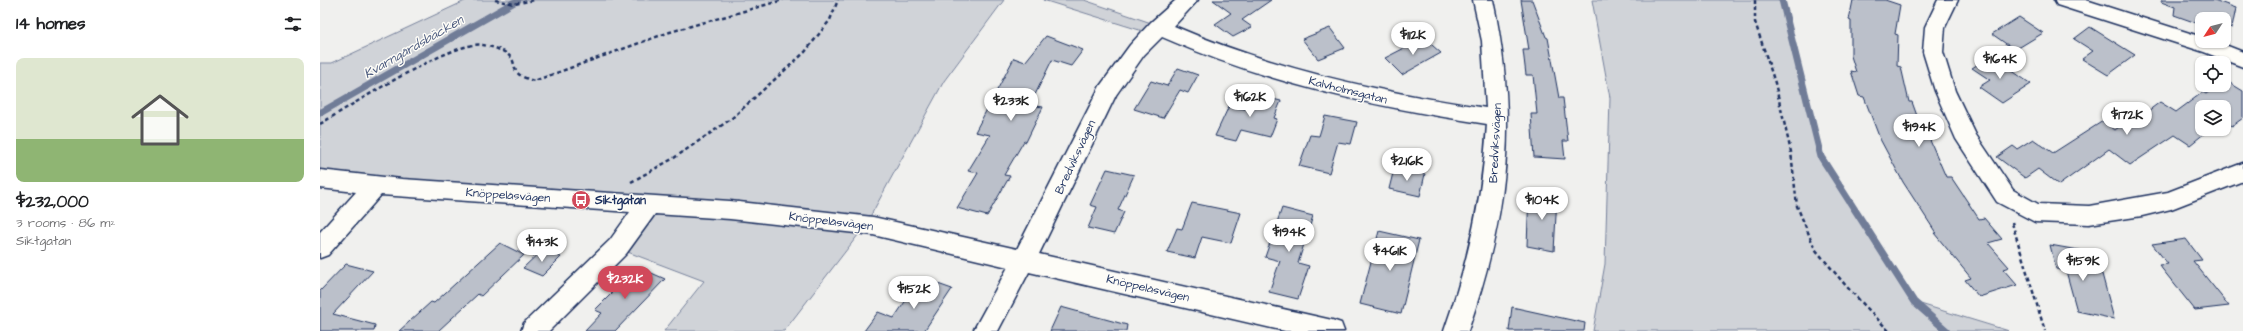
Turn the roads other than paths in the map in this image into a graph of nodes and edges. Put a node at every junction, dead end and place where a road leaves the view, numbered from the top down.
1 (1188, 0) edge
2 (1483, 0) edge
3 (1948, 0) edge
4 (2064, 0) edge
5 (1158, 28) junction
6 (2243, 60) edge
7 (1497, 118) junction
8 (2243, 172) edge
9 (320, 179) edge
10 (376, 186) junction
11 (649, 205) junction
12 (320, 248) edge
13 (1024, 260) junction
14 (533, 331) edge
15 (985, 331) edge
16 (1332, 331) edge
17 (1456, 331) edge

1 - 5 street, Bredviksvägen
2 - 7 street, Bredviksvägen
3 - 8 street
4 - 6 street
5 - 7 street, Kalvholmsgatan
5 - 13 street, Bredviksvägen
7 - 17 street, Bredviksvägen
9 - 10 street, Knöppelåsvägen
10 - 11 street, Knöppelåsvägen
10 - 12 street
11 - 13 street, Knöppelåsvägen
11 - 14 street
13 - 15 street, Bredviksvägen
13 - 16 street, Knöppelåsvägen

